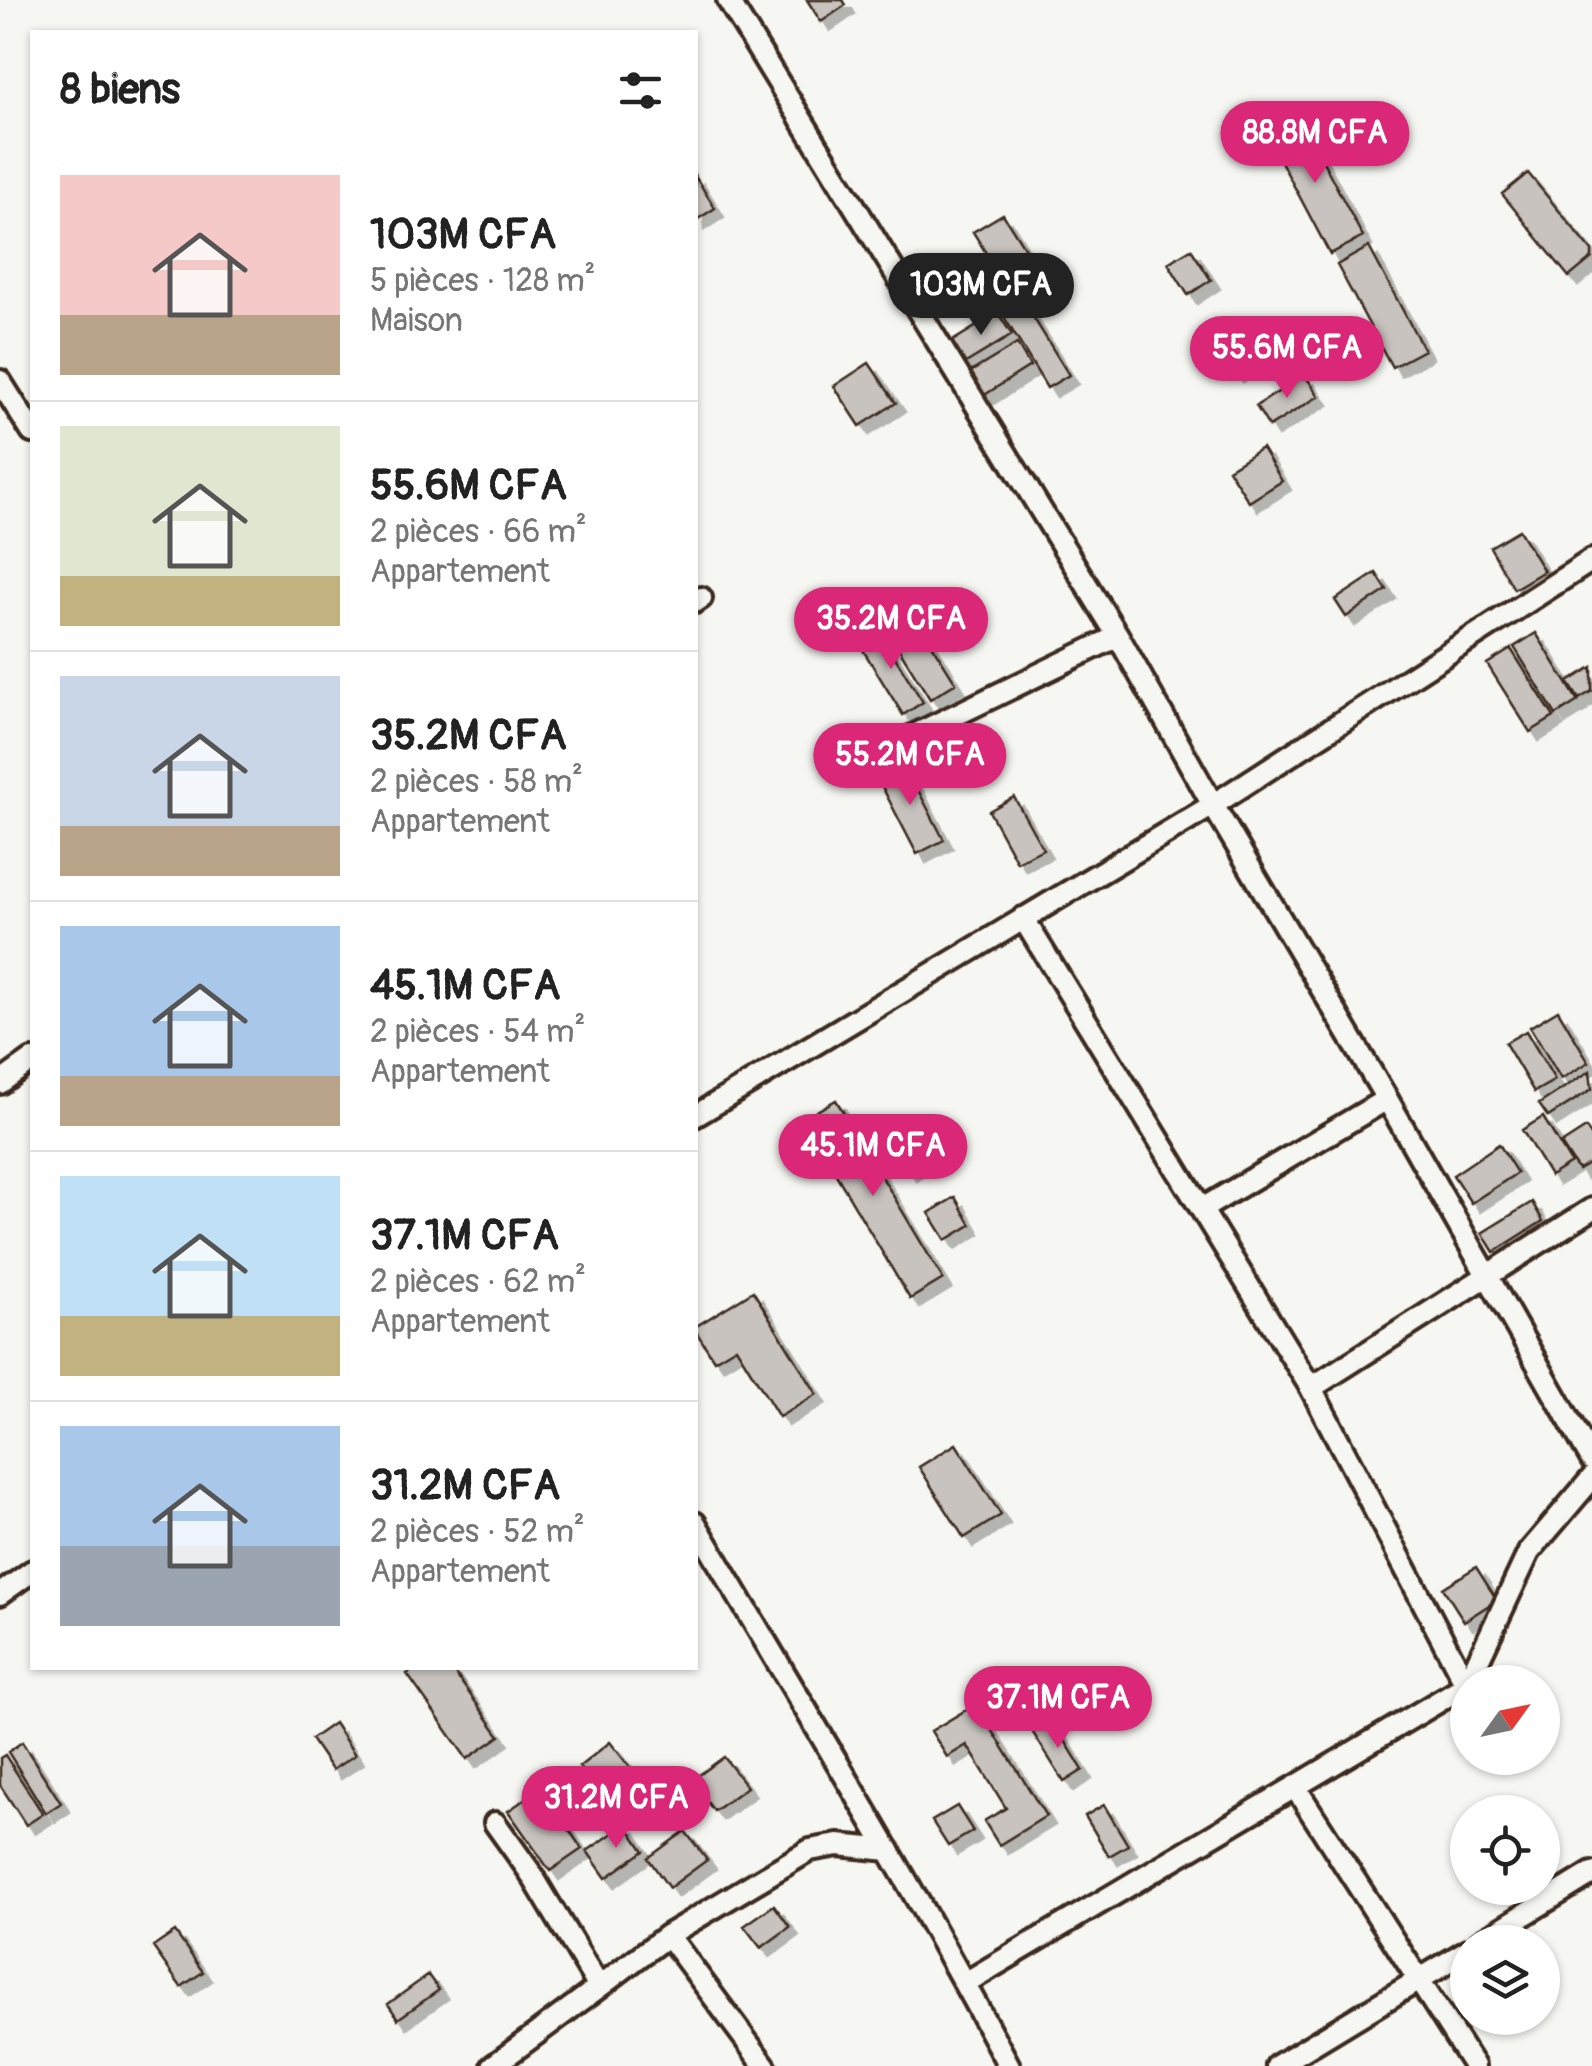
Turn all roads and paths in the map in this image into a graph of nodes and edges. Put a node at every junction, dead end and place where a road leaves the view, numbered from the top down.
1 (728, 0) edge
2 (0, 381) edge
3 (30, 429) edge
4 (1592, 560) edge
5 (1118, 636) junction
6 (860, 761) dead end
7 (1213, 804) junction
8 (1023, 918) junction
9 (30, 1061) edge
10 (0, 1083) edge
11 (1387, 1099) junction
12 (698, 1114) edge
13 (1202, 1209) junction
14 (1592, 1209) edge
15 (1486, 1278) junction
16 (1311, 1388) junction
17 (1592, 1460) edge
18 (1592, 1478) edge
19 (698, 1528) edge
20 (30, 1572) edge
21 (0, 1594) edge
22 (1458, 1665) edge
23 (1477, 1665) edge
24 (1450, 1695) edge
25 (1295, 1788) junction
26 (494, 1823) dead end
27 (889, 1850) junction
28 (1592, 1873) edge
29 (1508, 1925) edge
30 (668, 1935) junction
31 (1450, 1961) edge
32 (1420, 1980) junction
33 (966, 1983) junction
34 (600, 1987) junction
35 (493, 2066) edge
36 (765, 2066) edge
37 (1010, 2066) edge
38 (1277, 2066) edge
39 (1474, 2066) edge

1 - 5 street
2 - 3 street
4 - 7 street
5 - 6 street
5 - 7 street
7 - 8 street
7 - 11 street
8 - 12 street
8 - 13 street
9 - 10 street
11 - 13 street
11 - 15 street
13 - 16 street
14 - 15 street
15 - 16 street
15 - 17 street
16 - 22 street
18 - 23 street
19 - 27 street
20 - 21 street
24 - 25 street
25 - 32 street
25 - 33 street
26 - 34 street
27 - 30 street
27 - 33 street
28 - 29 street
30 - 34 street
30 - 36 street
31 - 32 street
32 - 38 street
32 - 39 street
33 - 37 street
34 - 35 street

